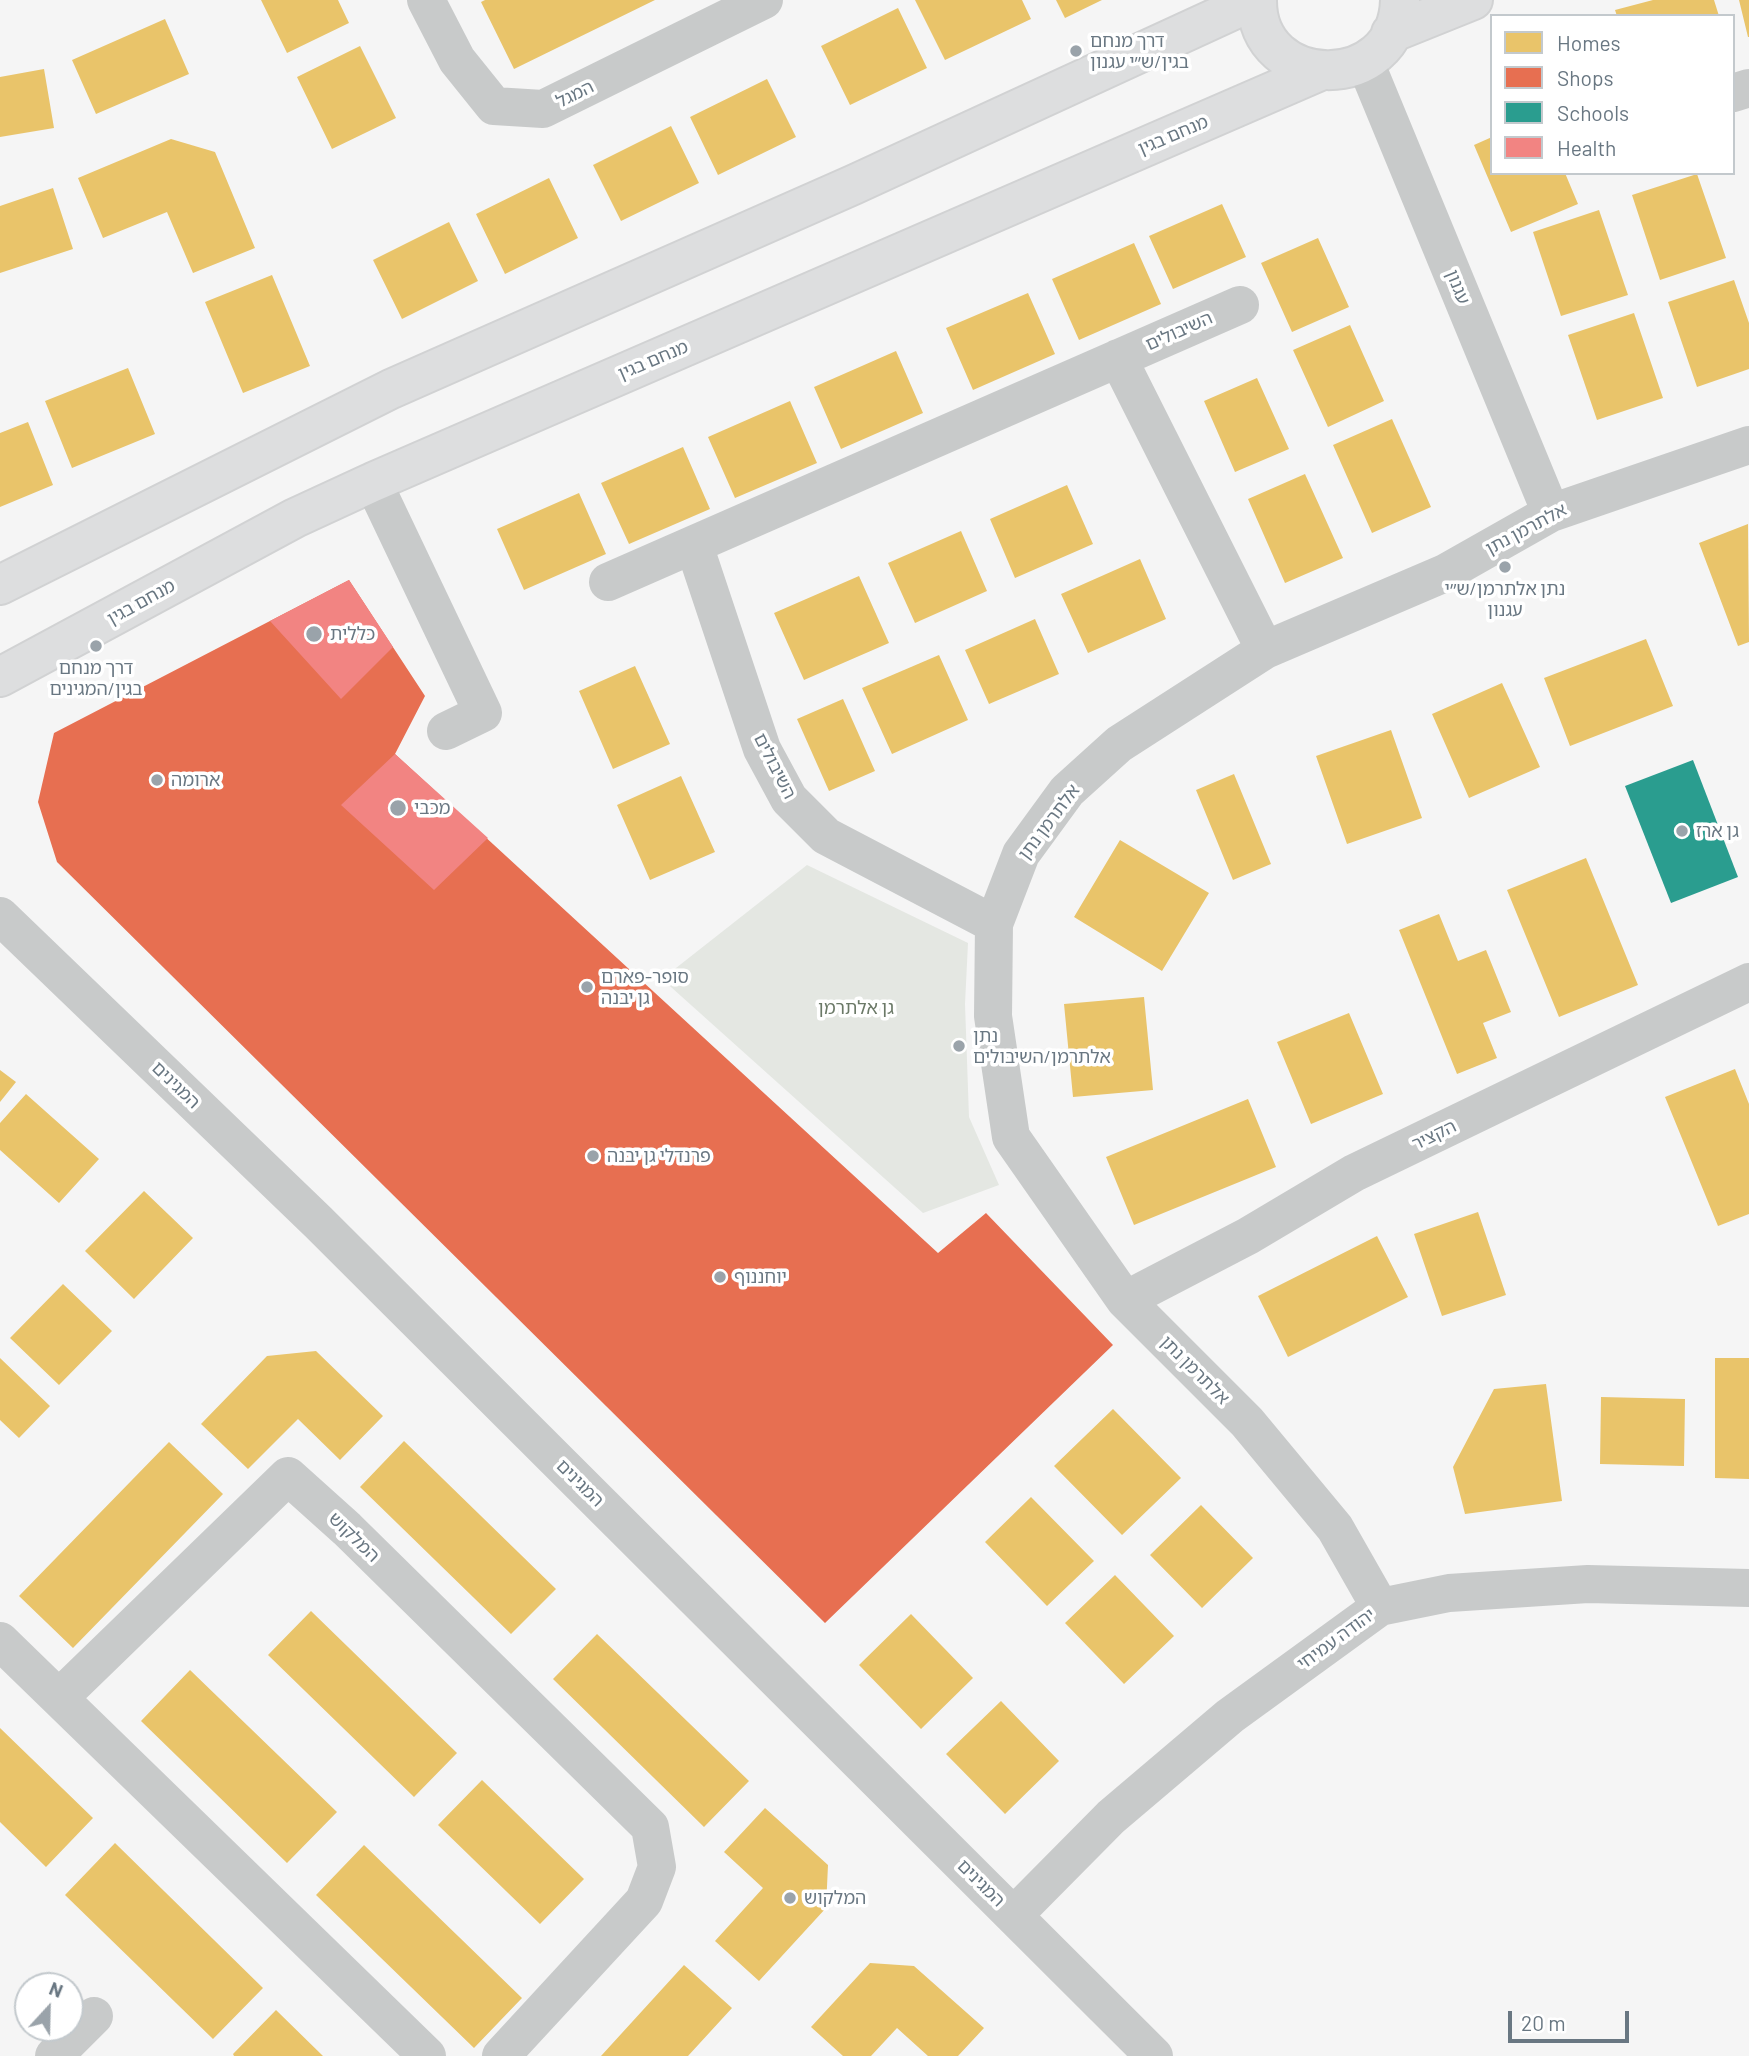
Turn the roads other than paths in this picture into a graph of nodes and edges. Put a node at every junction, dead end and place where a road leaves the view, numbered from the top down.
1 (426, 0) edge
2 (764, 0) edge
3 (1256, 0) edge
4 (1473, 0) edge
5 (1396, 17) edge
6 (1365, 62) junction
7 (1320, 71) junction
8 (1240, 305) dead end
9 (1118, 358) junction
10 (1749, 445) edge
11 (373, 482) junction
12 (1551, 513) junction
13 (694, 545) junction
14 (608, 582) dead end
15 (0, 584) edge
16 (1265, 650) junction
17 (0, 677) edge
18 (446, 731) dead end
19 (0, 916) edge
20 (994, 924) junction
21 (1749, 982) edge
22 (1125, 1300) junction
23 (1749, 1588) edge
24 (1380, 1607) junction
25 (0, 1641) edge
26 (59, 1698) junction
27 (1014, 1916) junction
28 (94, 2016) dead end
29 (54, 2056) edge
30 (427, 2056) edge
31 (501, 2056) edge
32 (1154, 2056) edge

1 - 2 street, המגל
3 - 7 main road
3 - 15 main road
4 - 5 main road
5 - 6 main road
6 - 7 main road
6 - 12 street, עגנון
7 - 11 main road, מנחם בגין
8 - 9 street, השיבולים
9 - 13 street, השיבולים
9 - 16 street
10 - 12 street, אלתרמן נתן
11 - 17 main road, מנחם בגין
11 - 18 street
12 - 16 street, אלתרמן נתן
13 - 14 street, השיבולים
13 - 20 street, השיבולים
16 - 20 street, אלתרמן נתן
19 - 27 street, המגינים
20 - 22 street, אלתרמן נתן
21 - 22 street, הקציר
22 - 24 street, אלתרמן נתן
23 - 24 street, יהודה עמיחי
24 - 27 street, יהודה עמיחי
25 - 26 street
26 - 30 street
26 - 31 street, המלקוש
27 - 32 street, המגינים
28 - 29 street

